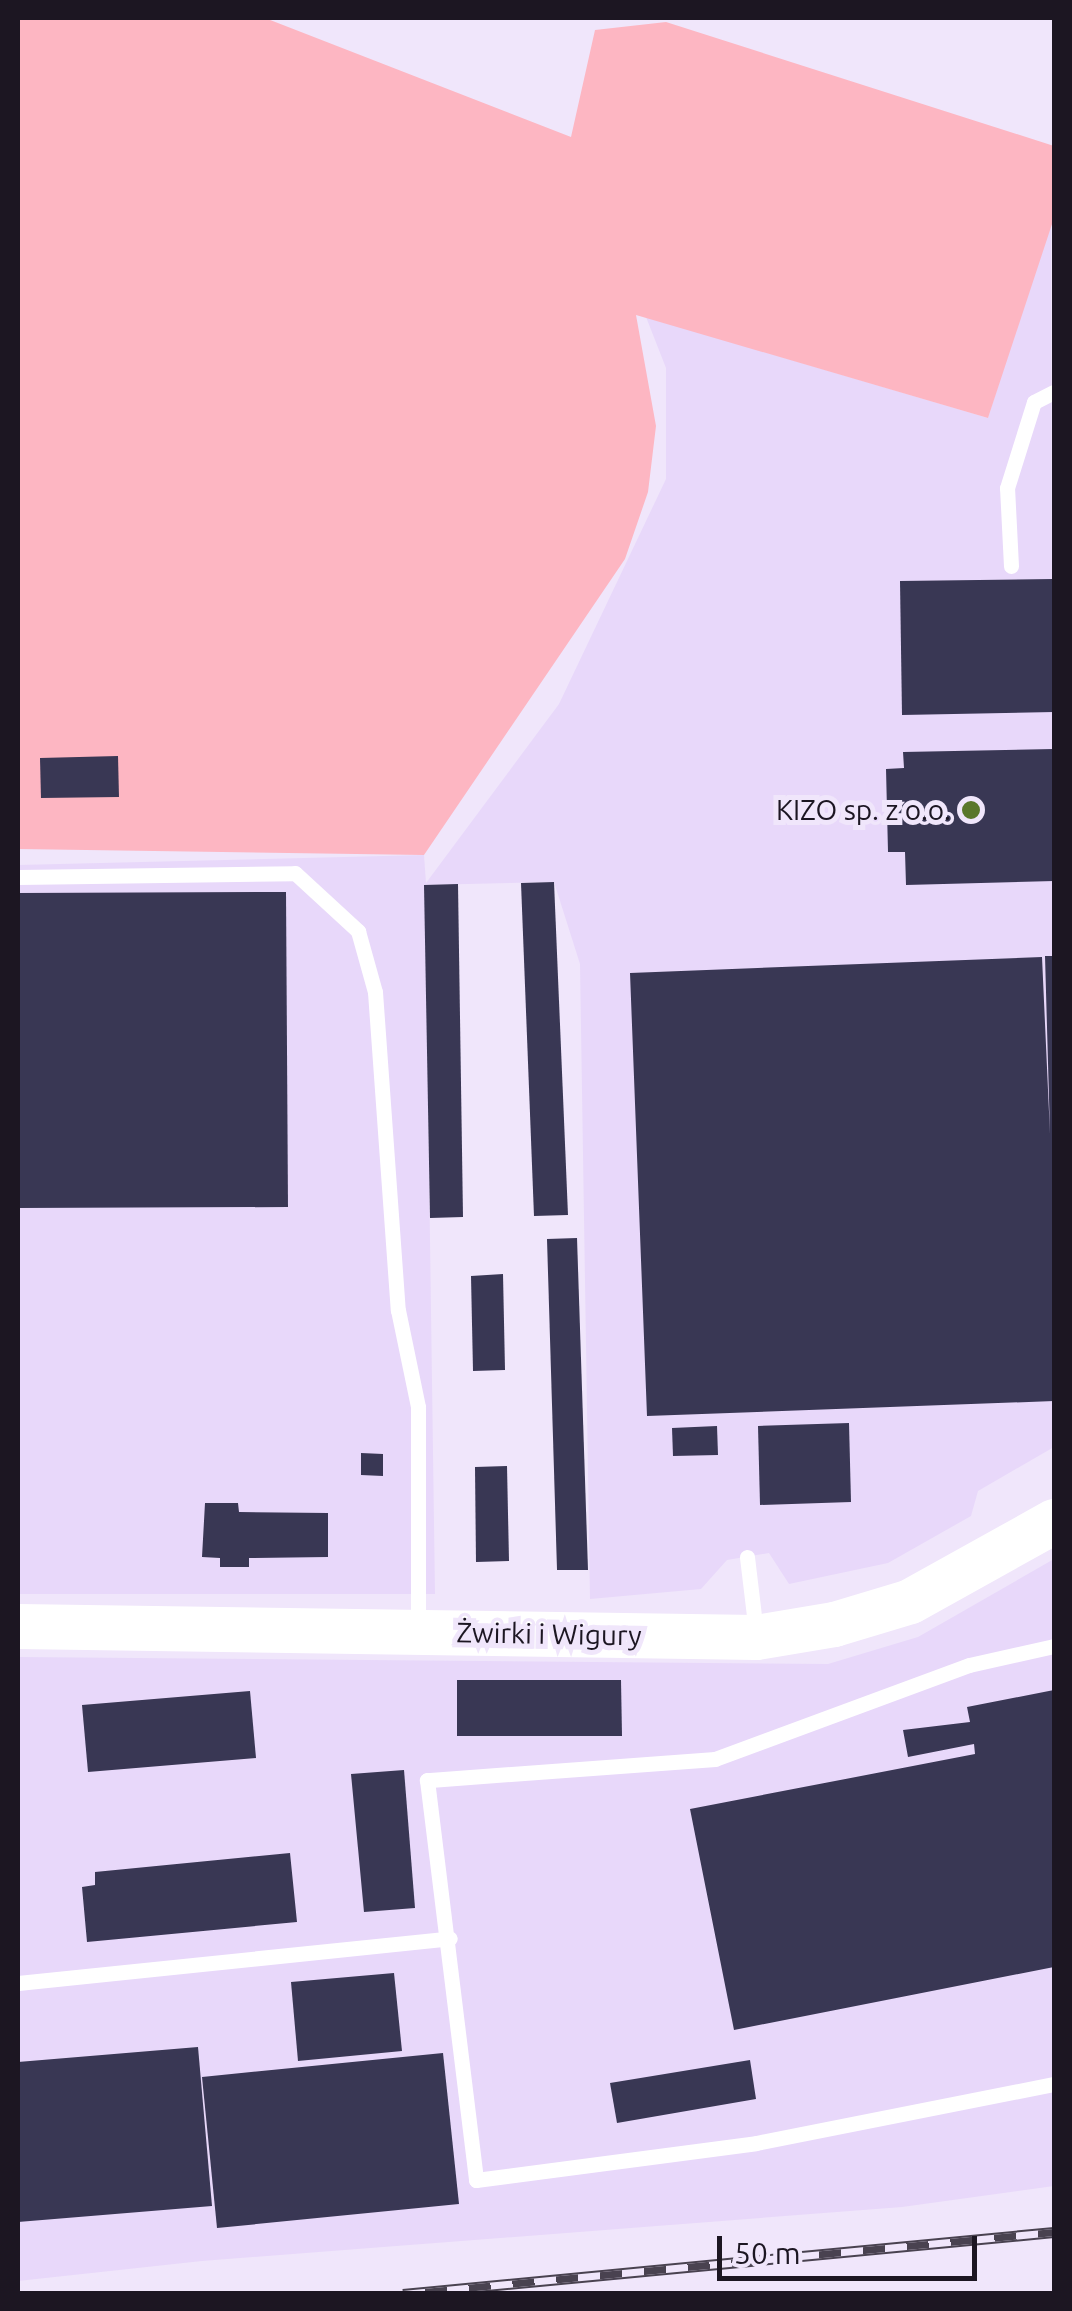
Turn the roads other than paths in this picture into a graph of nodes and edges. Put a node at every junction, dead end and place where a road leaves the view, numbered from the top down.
1 (1054, 392) edge
2 (1011, 566) dead end
3 (18, 877) edge
4 (1054, 1521) edge
5 (747, 1557) dead end
6 (18, 1626) edge
7 (418, 1633) junction
8 (756, 1637) junction
9 (1054, 1646) edge
10 (450, 1938) junction
11 (18, 1982) edge
12 (1054, 2084) edge

1 - 2 lane
3 - 7 lane
4 - 8 street, Żwirki i Wigury
5 - 8 lane
6 - 7 street, Żwirki i Wigury
7 - 8 street, Żwirki i Wigury
9 - 10 lane
10 - 11 lane
10 - 12 lane

